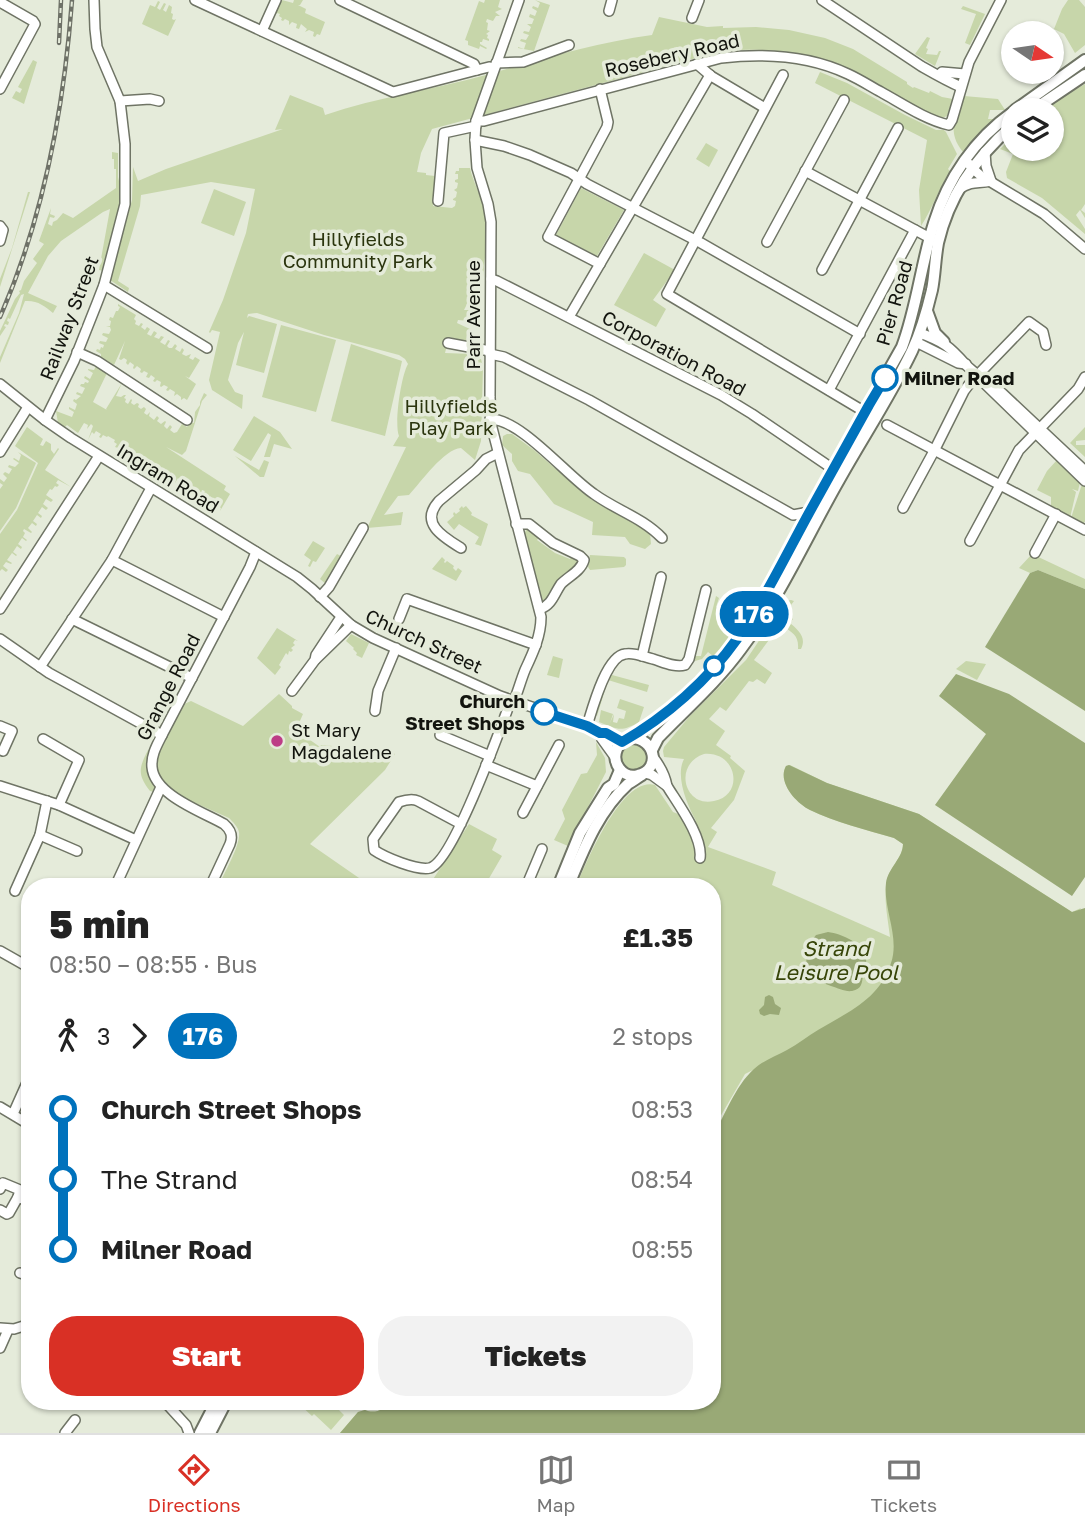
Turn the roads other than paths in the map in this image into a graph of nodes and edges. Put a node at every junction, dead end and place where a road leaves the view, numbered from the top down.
1 (94, 0) edge
2 (195, 0) edge
3 (276, 0) edge
4 (340, 0) edge
5 (519, 0) edge
6 (612, 0) edge
7 (699, 0) edge
8 (822, 0) edge
9 (1002, 1) edge
10 (0, 2) edge
11 (609, 11) dead end
12 (692, 18) dead end
13 (262, 31) junction
14 (569, 45) dead end
15 (721, 58) junction
16 (1084, 59) edge
17 (697, 64) junction
18 (494, 68) junction
19 (477, 70) junction
20 (965, 74) junction
21 (711, 75) junction
22 (783, 75) dead end
23 (939, 75) junction
24 (1085, 75) edge
25 (961, 87) junction
26 (0, 89) edge
27 (600, 89) junction
28 (1032, 98) edge
29 (1050, 98) edge
30 (844, 100) dead end
31 (120, 101) junction
32 (159, 101) dead end
33 (765, 108) junction
34 (476, 121) junction
35 (1001, 122) edge
36 (898, 128) dead end
37 (1001, 137) edge
38 (475, 140) junction
39 (985, 152) junction
40 (968, 155) junction
41 (972, 168) junction
42 (806, 171) junction
43 (579, 178) junction
44 (991, 181) junction
45 (959, 189) junction
46 (438, 201) dead end
47 (860, 201) junction
48 (632, 208) junction
49 (0, 226) edge
50 (915, 230) junction
51 (930, 238) junction
52 (0, 241) edge
53 (696, 241) junction
54 (767, 242) dead end
55 (1085, 249) edge
56 (600, 264) junction
57 (822, 270) dead end
58 (491, 279) junction
59 (104, 285) junction
60 (927, 311) junction
61 (569, 317) junction
62 (908, 333) junction
63 (860, 334) junction
64 (918, 337) junction
65 (944, 342) junction
66 (448, 343) dead end
67 (1046, 345) dead end
68 (207, 348) dead end
69 (78, 352) junction
70 (490, 353) junction
71 (966, 364) junction
72 (978, 375) junction
73 (1085, 377) edge
74 (0, 384) edge
75 (829, 390) junction
76 (28, 407) junction
77 (865, 412) junction
78 (184, 414) dead end
79 (490, 419) junction
80 (45, 420) junction
81 (887, 425) dead end
82 (1038, 430) junction
83 (934, 451) junction
84 (0, 452) edge
85 (498, 453) junction
86 (99, 456) junction
87 (833, 469) junction
88 (1085, 471) edge
89 (1085, 481) edge
90 (996, 483) junction
91 (151, 488) junction
92 (903, 508) dead end
93 (809, 512) junction
94 (1056, 514) junction
95 (793, 515) junction
96 (516, 524) junction
97 (363, 528) dead end
98 (1085, 530) edge
99 (799, 531) junction
100 (662, 538) dead end
101 (970, 541) dead end
102 (461, 548) dead end
103 (256, 552) junction
104 (1035, 553) dead end
105 (112, 560) junction
106 (662, 577) dead end
107 (706, 590) dead end
108 (320, 597) junction
109 (0, 609) edge
110 (540, 609) junction
111 (224, 617) junction
112 (341, 617) junction
113 (72, 619) junction
114 (398, 619) dead end
115 (351, 625) junction
116 (0, 639) edge
117 (536, 645) junction
118 (396, 648) junction
119 (642, 656) junction
120 (315, 660) junction
121 (40, 667) junction
122 (192, 678) junction
123 (292, 691) dead end
124 (512, 701) junction
125 (375, 711) dead end
126 (0, 726) edge
127 (587, 726) junction
128 (600, 733) junction
129 (440, 734) dead end
130 (162, 735) junction
131 (43, 739) dead end
132 (627, 740) junction
133 (559, 745) dead end
134 (3, 751) dead end
135 (652, 754) junction
136 (488, 761) junction
137 (617, 763) junction
138 (643, 774) junction
139 (0, 786) edge
140 (537, 786) junction
141 (667, 786) junction
142 (161, 787) junction
143 (47, 801) junction
144 (59, 806) junction
145 (523, 813) dead end
146 (461, 824) junction
147 (40, 835) junction
148 (136, 840) junction
149 (542, 849) dead end
150 (77, 851) dead end
151 (700, 858) dead end
152 (119, 878) edge
153 (214, 878) edge
154 (530, 878) edge
155 (562, 878) edge
156 (572, 878) edge
157 (15, 891) dead end
158 (0, 951) edge
159 (21, 963) edge
160 (21, 1096) edge
161 (0, 1107) edge
162 (13, 1114) junction
163 (21, 1119) edge
164 (0, 1189) edge
165 (18, 1197) junction
166 (21, 1198) edge
167 (0, 1210) edge
168 (4, 1329) edge
169 (0, 1348) edge
170 (172, 1410) edge
171 (213, 1410) edge
172 (220, 1410) edge
173 (75, 1420) dead end
174 (187, 1429) edge
175 (204, 1431) edge
176 (65, 1433) edge

1 - 31 street, Railway Street
2 - 13 street
3 - 13 street
4 - 19 street
5 - 18 street, Parr Avenue
6 - 11 street
7 - 12 street
8 - 23 street
9 - 20 street
10 - 26 street
13 - 19 street
14 - 18 street
15 - 17 street, Rosebery Road
15 - 21 street
15 - 25 street, Rosebery Road
16 - 28 main road, Pier Road
17 - 21 street
17 - 27 street, Rosebery Road
18 - 19 street
18 - 34 street, Parr Avenue
20 - 23 street
20 - 25 street
21 - 33 street
21 - 48 street
22 - 33 street
23 - 25 street
24 - 29 main road
27 - 34 street, Rosebery Road
27 - 43 street
30 - 42 street
31 - 32 street
31 - 59 street, Railway Street
33 - 53 street
34 - 38 street, Parr Avenue
34 - 46 street, Rosebery Road
35 - 40 main road, Pier Road
36 - 47 street
37 - 39 main road, Pier Road
38 - 43 street
38 - 58 street, Parr Avenue
39 - 41 main road, Pier Road
39 - 44 street
40 - 41 street
40 - 51 main road, Pier Road
41 - 44 street
41 - 45 main road, Pier Road
42 - 47 street
42 - 54 street
43 - 48 street
43 - 56 street
44 - 45 street
44 - 55 street
45 - 60 main road, Pier Road
47 - 50 street
47 - 57 street
48 - 53 street
48 - 56 street
49 - 52 street
50 - 51 street
50 - 63 street
51 - 62 main road, Pier Road
53 - 63 street
53 - 75 street
56 - 61 street
58 - 61 street, Corporation Road
58 - 70 street, Parr Avenue
59 - 68 street
59 - 69 street, Railway Street
60 - 64 main road, Pier Road
60 - 65 main road
61 - 87 street, Corporation Road
62 - 64 main road
62 - 77 main road, Pier Road
63 - 75 street
64 - 65 street
64 - 71 street
64 - 135 main road, Pier Road
65 - 71 street
66 - 70 street
67 - 72 street
69 - 78 street
69 - 80 street, Railway Street
70 - 79 street, Parr Avenue
70 - 95 street
71 - 72 street
72 - 82 street
72 - 83 street
73 - 82 street
74 - 76 street, Ingram Road
75 - 77 street
76 - 80 street, Ingram Road
76 - 84 street
77 - 87 main road, Pier Road
79 - 85 street, Parr Avenue
79 - 100 street
80 - 86 street, Ingram Road
81 - 83 street
82 - 88 street
82 - 89 street
82 - 90 street
83 - 90 street
83 - 92 street
85 - 96 street, Parr Avenue
85 - 102 street
86 - 91 street, Ingram Road
86 - 109 street
87 - 93 main road, Pier Road
90 - 94 street
90 - 101 street
91 - 103 street, Ingram Road
91 - 105 street
93 - 95 street
93 - 99 main road, Pier Road
94 - 98 street
94 - 104 street
95 - 99 street
96 - 110 street, Parr Avenue
96 - 110 street
97 - 108 street
99 - 132 main road, Pier Road
103 - 108 street, Ingram Road
103 - 111 street, Grange Road
105 - 111 street
105 - 113 street
106 - 119 street
107 - 119 street
108 - 112 street, Church Street
110 - 117 street
111 - 122 street, Grange Road
112 - 115 street, Church Street
112 - 120 street
113 - 121 street
113 - 122 street
114 - 117 street
115 - 118 street, Church Street
115 - 120 street
116 - 121 street
117 - 124 street
118 - 124 street, Church Street
118 - 125 street
119 - 127 street
120 - 123 street
121 - 130 street
122 - 130 street, Grange Road
124 - 127 street, Church Street
124 - 136 street
126 - 134 street
127 - 128 street, Church Street
128 - 132 street, Church Street
128 - 137 street, Church Street
129 - 136 street
130 - 142 street, Grange Road
131 - 144 street
132 - 135 main road
132 - 137 main road
133 - 140 street
135 - 138 main road
135 - 141 street
136 - 140 street
136 - 146 street
137 - 138 main road
137 - 155 main road
138 - 141 street
138 - 156 main road
139 - 143 street
140 - 145 street
141 - 151 street
142 - 148 street
142 - 153 street
143 - 144 street
143 - 147 street
144 - 148 street
146 - 146 street
147 - 150 street
147 - 157 street
148 - 152 street
149 - 154 street
158 - 159 street
160 - 162 street
161 - 162 street
162 - 163 street
164 - 165 street
165 - 166 street
165 - 167 street
168 - 169 street
170 - 174 street
171 - 175 main road
172 - 175 main road
173 - 176 street
174 - 175 street

